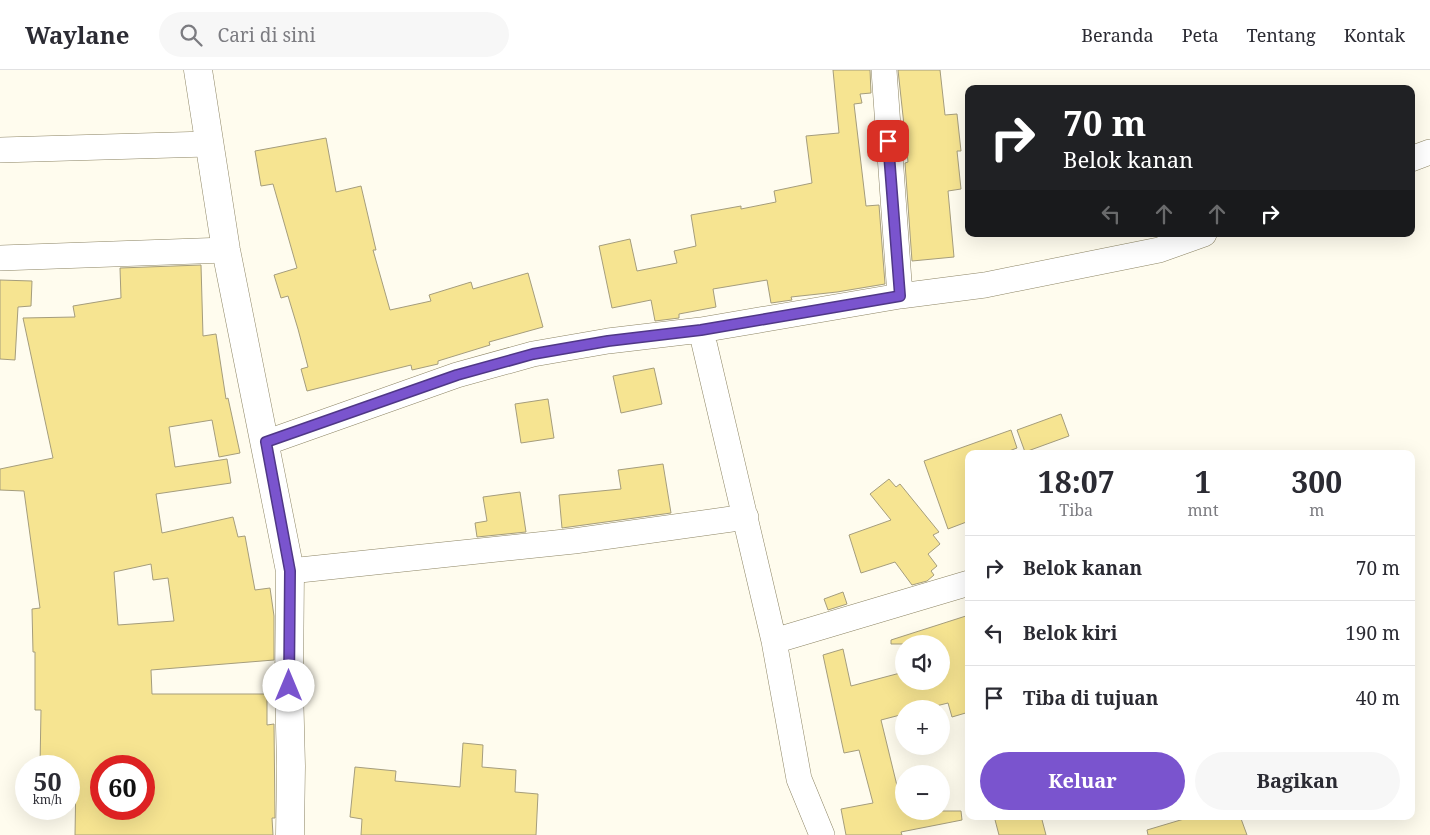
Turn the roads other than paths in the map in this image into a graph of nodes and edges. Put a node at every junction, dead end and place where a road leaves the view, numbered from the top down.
1 (198, 70) edge
2 (884, 70) edge
3 (208, 144) junction
4 (0, 150) edge
5 (1430, 152) edge
6 (1415, 158) edge
7 (1196, 237) edge
8 (226, 250) junction
9 (0, 258) edge
10 (900, 296) junction
11 (701, 330) junction
12 (266, 442) junction
13 (746, 517) junction
14 (290, 571) junction
15 (965, 584) edge
16 (774, 641) junction
17 (290, 835) edge
18 (822, 835) edge

1 - 3 main road
2 - 10 street
3 - 4 street
3 - 8 main road
5 - 6 street
7 - 10 street
8 - 9 street
8 - 12 main road
10 - 11 street
11 - 12 street
11 - 13 street
12 - 14 main road
13 - 14 street
13 - 16 street
14 - 17 main road
15 - 16 street
16 - 18 street

